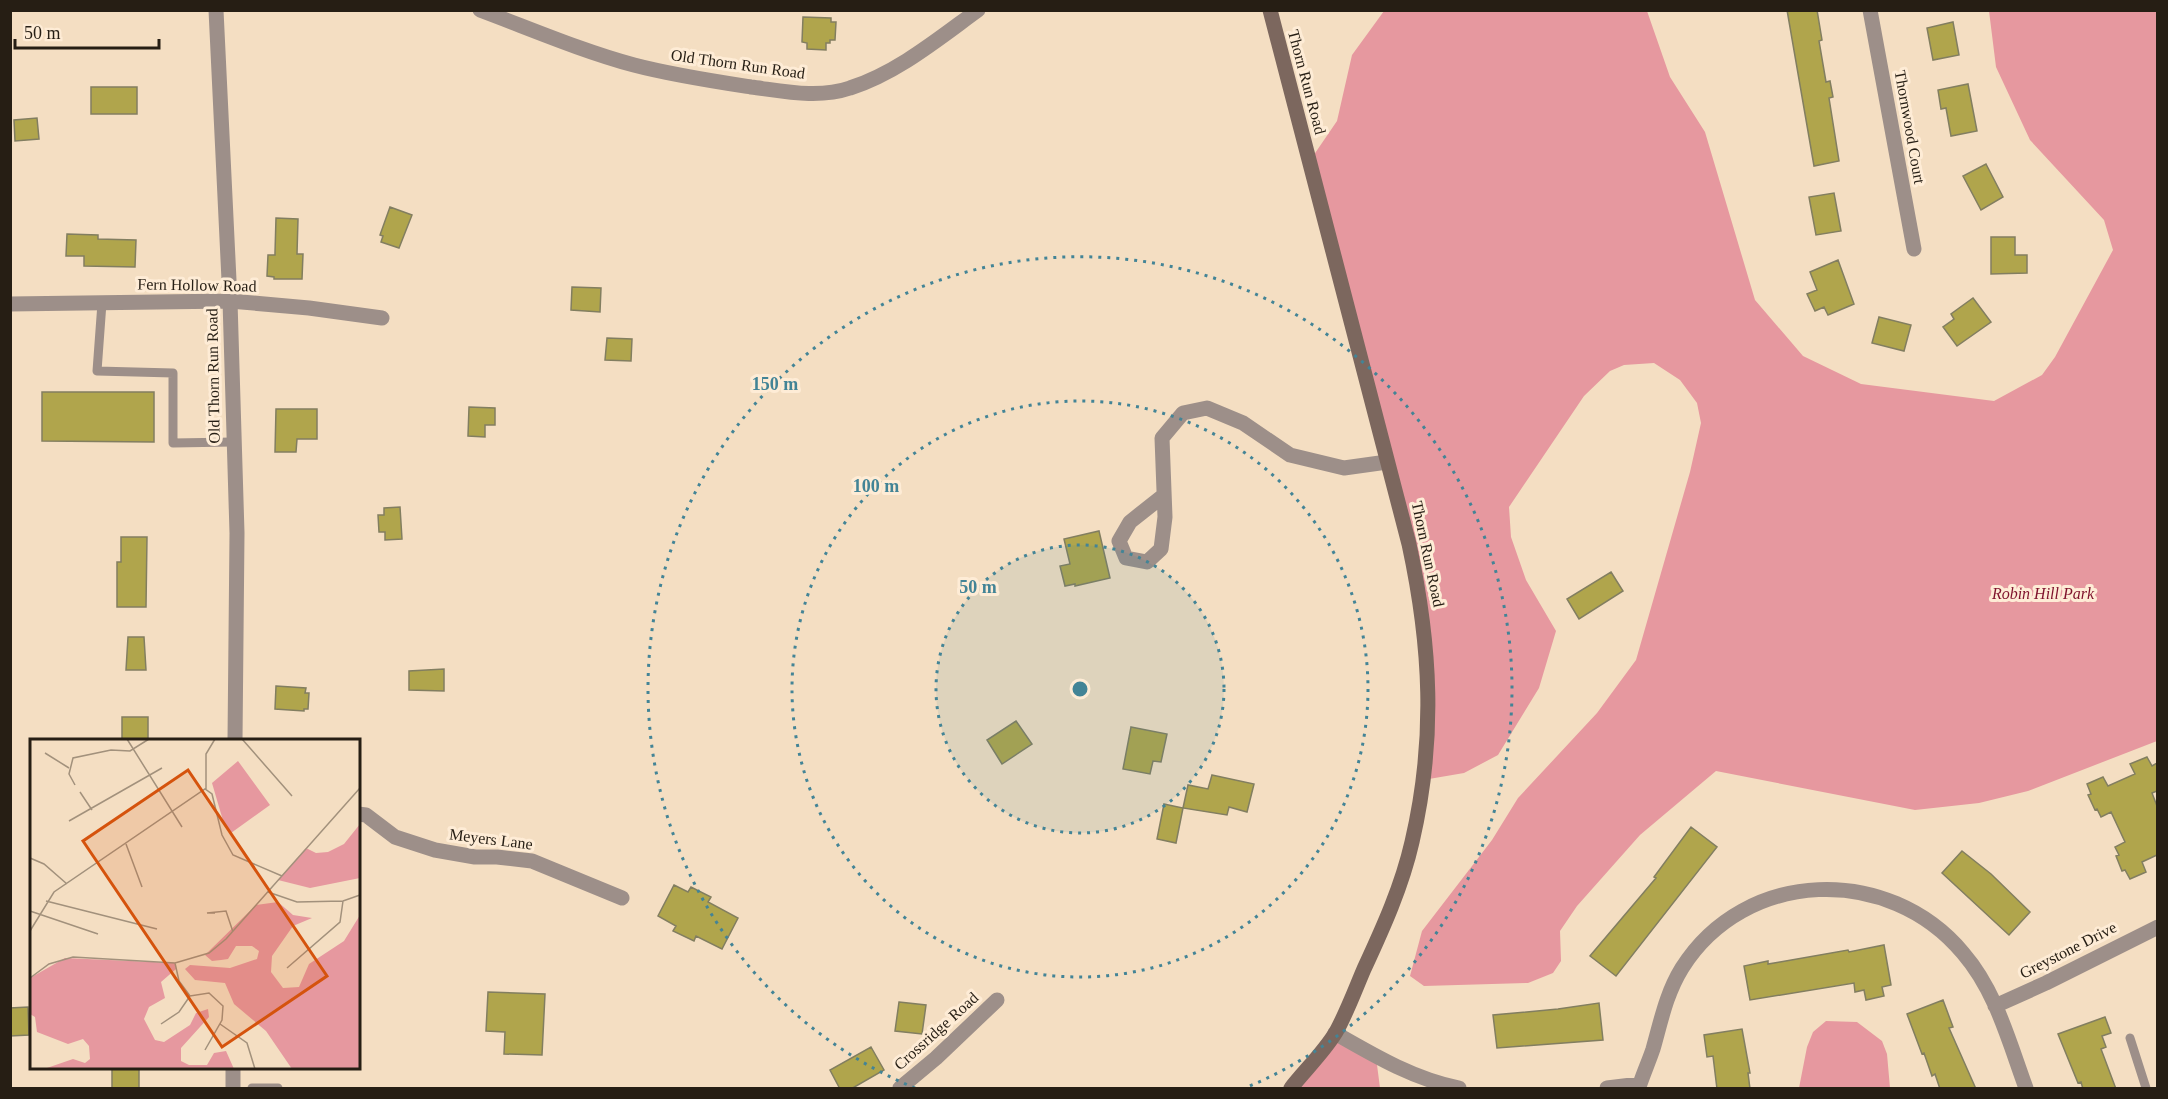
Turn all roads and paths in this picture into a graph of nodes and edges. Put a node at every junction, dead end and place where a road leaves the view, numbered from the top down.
1 (216, 10) edge
2 (480, 10) edge
3 (978, 10) edge
4 (1870, 10) edge
5 (1271, 11) edge
6 (1914, 249) dead end
7 (230, 301) junction
8 (102, 303) junction
9 (10, 304) edge
10 (382, 318) dead end
11 (233, 442) junction
12 (1387, 462) junction
13 (1164, 495) dead end
14 (235, 739) edge
15 (360, 814) edge
16 (622, 897) dead end
17 (2157, 927) edge
18 (997, 1000) dead end
19 (1995, 1006) junction
20 (1335, 1033) junction
21 (2130, 1038) dead end
22 (233, 1069) edge
23 (1642, 1086) edge
24 (233, 1089) edge
25 (252, 1089) edge
26 (278, 1089) edge
27 (900, 1089) edge
28 (1291, 1089) edge
29 (1460, 1089) edge
30 (1607, 1089) edge
31 (2025, 1089) edge
32 (2146, 1089) edge

1 - 7 street, Old Thorn Run Road
2 - 3 street, Old Thorn Run Road
4 - 6 street, Thornwood Court
5 - 12 street, Thorn Run Road
7 - 8 street, Fern Hollow Road
7 - 10 street, Fern Hollow Road
7 - 11 street, Old Thorn Run Road
8 - 9 street, Fern Hollow Road
8 - 11 lane
11 - 14 street, Old Thorn Run Road
12 - 13 street
12 - 20 street, Thorn Run Road
15 - 16 street, Meyers Lane
17 - 19 street, Greystone Drive
18 - 27 street, Crossridge Road
19 - 23 street
19 - 31 street
20 - 28 street, Thorn Run Road
20 - 29 street
21 - 32 lane
22 - 24 street
23 - 30 street
25 - 26 lane

